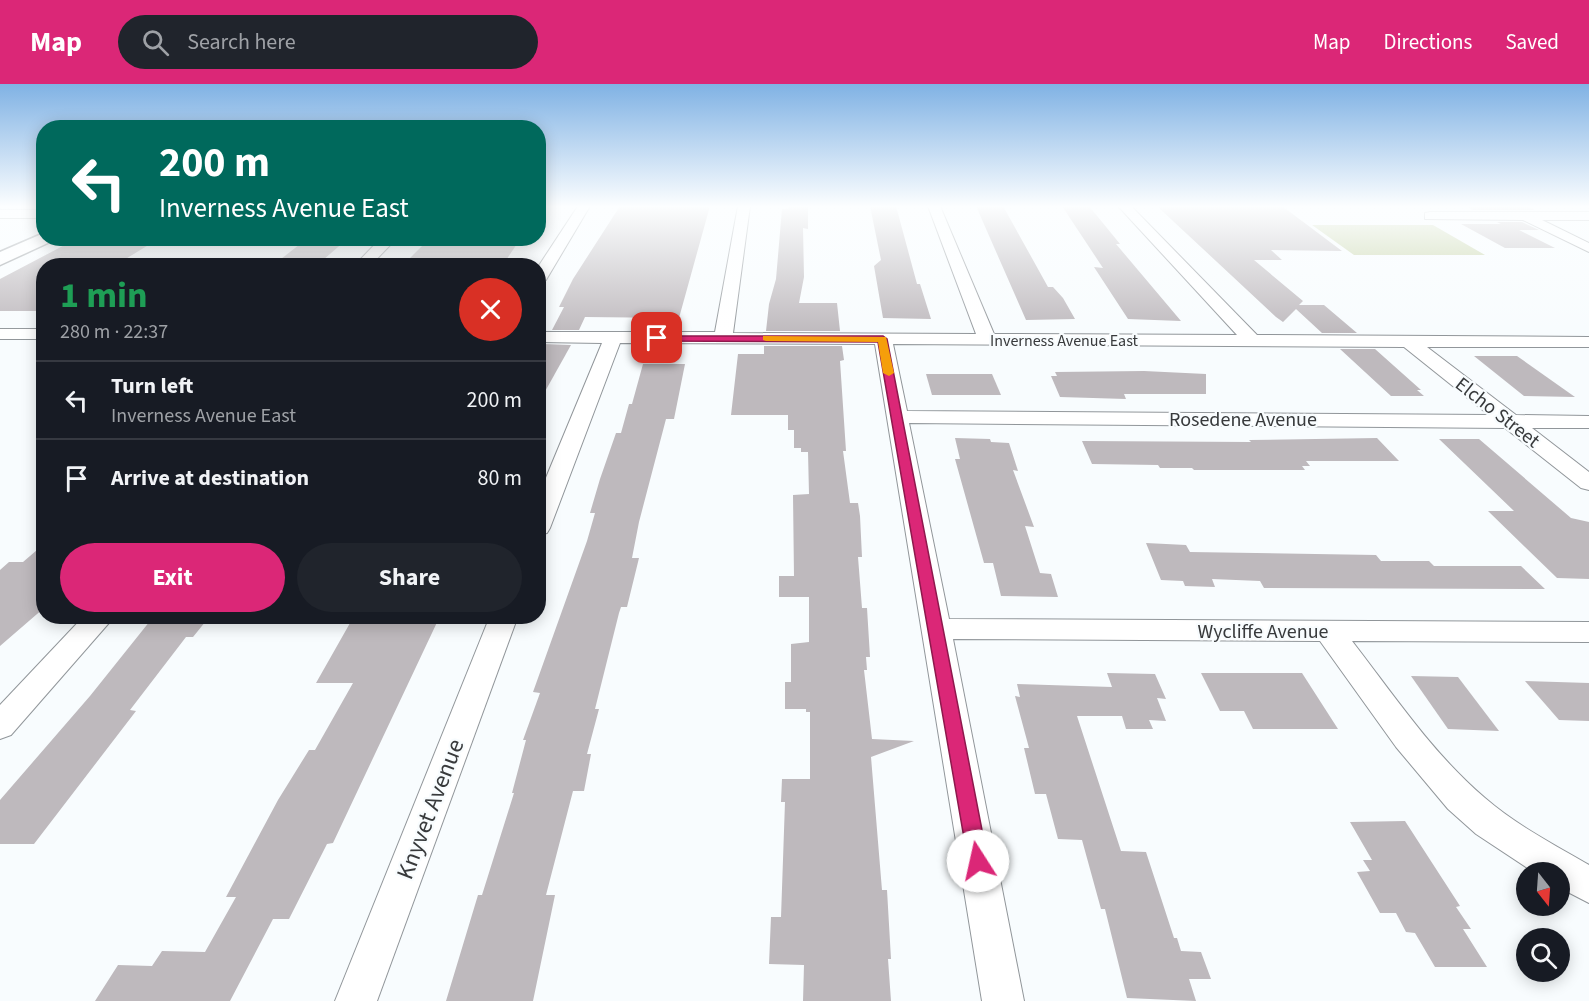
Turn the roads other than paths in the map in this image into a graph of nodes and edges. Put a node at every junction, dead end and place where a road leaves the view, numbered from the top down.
1 (21, 249) edge
2 (558, 249) edge
3 (737, 249) edge
4 (951, 249) edge
5 (1165, 249) edge
6 (0, 259) edge
7 (546, 267) edge
8 (0, 334) edge
9 (36, 334) edge
10 (546, 337) edge
11 (613, 338) junction
12 (723, 338) junction
13 (883, 339) junction
14 (987, 339) junction
15 (1253, 341) junction
16 (1408, 341) junction
17 (1589, 342) edge
18 (897, 417) junction
19 (1510, 421) junction
20 (1589, 422) edge
21 (1589, 483) edge
22 (546, 508) edge
23 (94, 624) edge
24 (501, 624) edge
25 (938, 629) junction
26 (1329, 632) junction
27 (1589, 632) edge
28 (0, 726) edge
29 (1589, 885) edge
30 (356, 1001) edge
31 (1003, 1001) edge

1 - 6 main road
2 - 7 street
3 - 12 street
4 - 14 street
5 - 15 street
8 - 9 street
10 - 11 street, Inverness Avenue East
11 - 12 street, Inverness Avenue East
11 - 22 street
12 - 13 street, Inverness Avenue East
13 - 14 street, Inverness Avenue East
13 - 18 street
14 - 15 street, Inverness Avenue East
15 - 16 street, Inverness Avenue East
16 - 17 street, Inverness Avenue East
16 - 19 street, Elcho Street
18 - 19 street, Rosedene Avenue
18 - 25 street
19 - 20 street, Rosedene Avenue
19 - 21 street, Elcho Street
23 - 28 street
24 - 30 street, Knyvet Avenue
25 - 26 street, Wycliffe Avenue
25 - 31 street
26 - 27 street, Wycliffe Avenue
26 - 29 street

